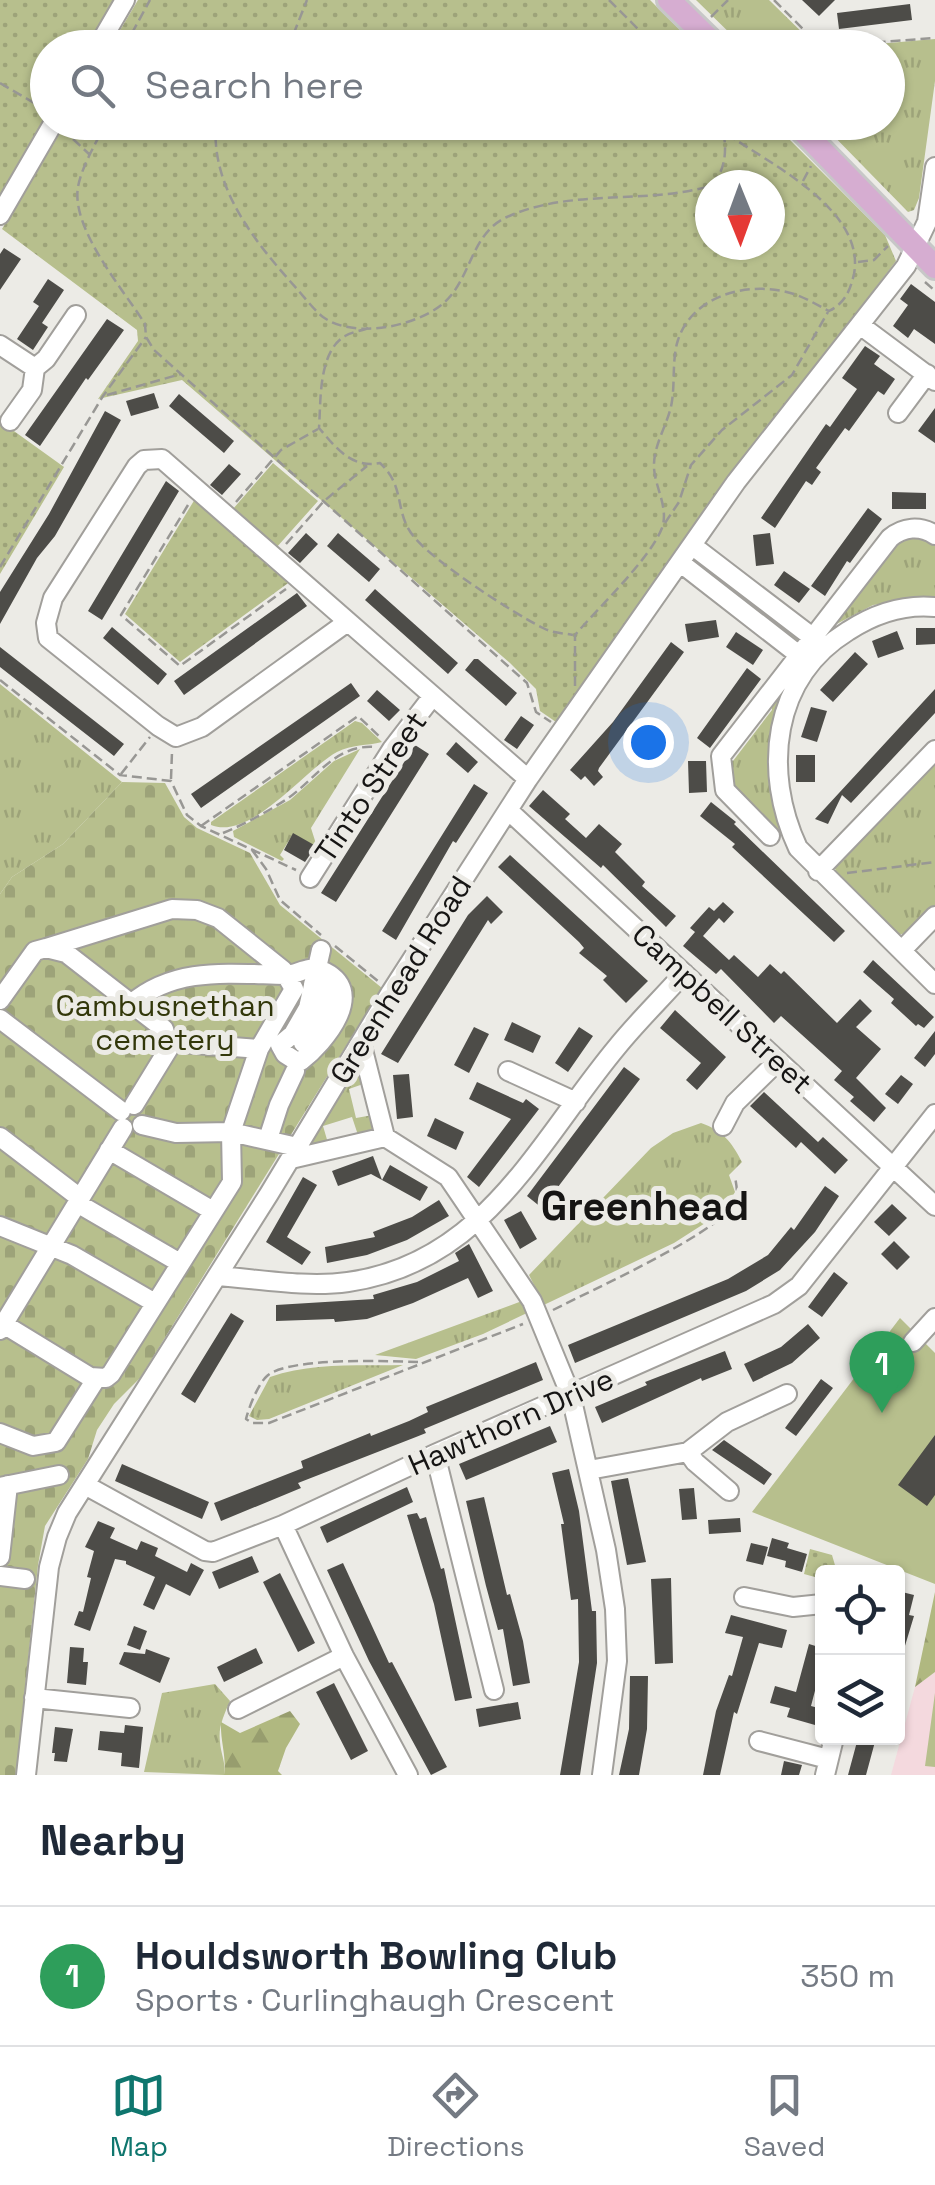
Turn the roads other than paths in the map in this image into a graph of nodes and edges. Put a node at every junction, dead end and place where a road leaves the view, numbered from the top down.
1 (125, 0) edge
2 (669, 0) edge
3 (108, 30) edge
4 (700, 30) edge
5 (55, 140) edge
6 (811, 140) edge
7 (935, 167) edge
8 (1, 214) edge
9 (916, 248) junction
10 (935, 267) edge
11 (76, 315) dead end
12 (860, 325) junction
13 (0, 345) edge
14 (36, 368) junction
15 (931, 378) edge
16 (898, 413) dead end
17 (10, 422) dead end
18 (935, 535) edge
19 (694, 546) junction
20 (682, 564) junction
21 (935, 606) edge
22 (346, 622) junction
23 (819, 642) junction
24 (804, 658) junction
25 (432, 697) junction
26 (935, 750) edge
27 (528, 779) junction
28 (508, 810) junction
29 (770, 836) dead end
30 (820, 873) junction
31 (310, 878) road end
32 (935, 916) edge
33 (46, 948) junction
34 (903, 949) junction
35 (684, 973) junction
36 (333, 975) junction
37 (289, 976) junction
38 (935, 984) edge
39 (362, 993) dead end
40 (0, 1000) edge
41 (131, 1004) junction
42 (0, 1019) edge
43 (168, 1042) junction
44 (361, 1042) junction
45 (259, 1049) junction
46 (300, 1054) junction
47 (778, 1061) junction
48 (508, 1071) dead end
49 (576, 1102) junction
50 (935, 1114) edge
51 (130, 1117) junction
52 (722, 1126) dead end
53 (231, 1132) junction
54 (0, 1137) edge
55 (385, 1137) junction
56 (268, 1140) junction
57 (109, 1150) junction
58 (294, 1153) junction
59 (893, 1168) junction
60 (78, 1200) junction
61 (935, 1206) edge
62 (213, 1211) junction
63 (479, 1220) junction
64 (0, 1226) edge
65 (51, 1245) junction
66 (180, 1263) junction
67 (217, 1276) junction
68 (155, 1304) junction
69 (935, 1318) edge
70 (1, 1325) edge
71 (912, 1342) dead end
72 (96, 1379) junction
73 (787, 1394) dead end
74 (570, 1396) junction
75 (0, 1433) edge
76 (688, 1452) junction
77 (435, 1454) junction
78 (589, 1470) junction
79 (58, 1476) dead end
80 (85, 1484) junction
81 (4, 1486) edge
82 (730, 1491) dead end
83 (283, 1525) junction
84 (0, 1557) edge
85 (0, 1576) edge
86 (26, 1580) dead end
87 (744, 1597) dead end
88 (815, 1605) edge
89 (344, 1656) junction
90 (494, 1690) dead end
91 (34, 1698) junction
92 (130, 1708) dead end
93 (238, 1709) dead end
94 (758, 1741) dead end
95 (827, 1767) edge
96 (26, 1775) edge
97 (408, 1775) edge
98 (602, 1775) edge

1 - 3 street
2 - 4 main road
5 - 8 street
6 - 9 main road
7 - 9 street, Greenhead Road
9 - 10 main road
9 - 12 street, Greenhead Road
11 - 14 street
12 - 15 street
12 - 19 street, Greenhead Road
13 - 14 street
14 - 17 street
15 - 16 street
18 - 23 street
19 - 20 street, Greenhead Road
19 - 23 street
20 - 24 street
20 - 27 street, Greenhead Road
21 - 23 street
22 - 22 street
22 - 25 street
23 - 24 street
24 - 29 street
24 - 30 street
25 - 27 street
25 - 31 street, Tinto Street
26 - 30 street
27 - 28 street, Greenhead Road
28 - 35 street, Campbell Street
28 - 44 street, Greenhead Road
30 - 34 street
32 - 34 street
33 - 37 street
33 - 40 street
33 - 41 street
34 - 38 street
35 - 47 street, Campbell Street
35 - 49 street
36 - 37 street
36 - 39 street
36 - 46 street
36 - 46 street
37 - 41 street
37 - 45 street
41 - 43 street
42 - 51 street
43 - 45 street
43 - 51 street
44 - 55 street
44 - 58 street, Greenhead Road
45 - 53 street
46 - 56 street
47 - 52 street
47 - 59 street, Campbell Street
48 - 49 street
49 - 63 street
50 - 59 street, Hawthorn Drive
51 - 53 street
51 - 57 street
53 - 56 street
53 - 62 street
54 - 60 street
55 - 58 street
55 - 63 street
56 - 58 street
57 - 60 street
57 - 62 street
58 - 67 street, Greenhead Road
59 - 61 street, Campbell Street
59 - 74 street, Hawthorn Drive
60 - 65 street
60 - 66 street
62 - 66 street
63 - 67 street
63 - 74 street
64 - 65 street
65 - 68 street
65 - 70 street
66 - 68 street
67 - 80 street, Greenhead Road
68 - 72 street
69 - 71 street
70 - 72 street
72 - 75 street
73 - 76 street
74 - 77 street, Hawthorn Drive
74 - 78 street
76 - 78 street
76 - 82 street
77 - 83 street, Hawthorn Drive
77 - 90 street
78 - 98 street
79 - 81 street
80 - 83 street, Hawthorn Drive
80 - 91 street, Greenhead Road
81 - 84 street
83 - 89 street
85 - 86 street
87 - 88 street
89 - 93 street
89 - 97 street
91 - 92 street
91 - 96 street, Greenhead Road
94 - 95 street

